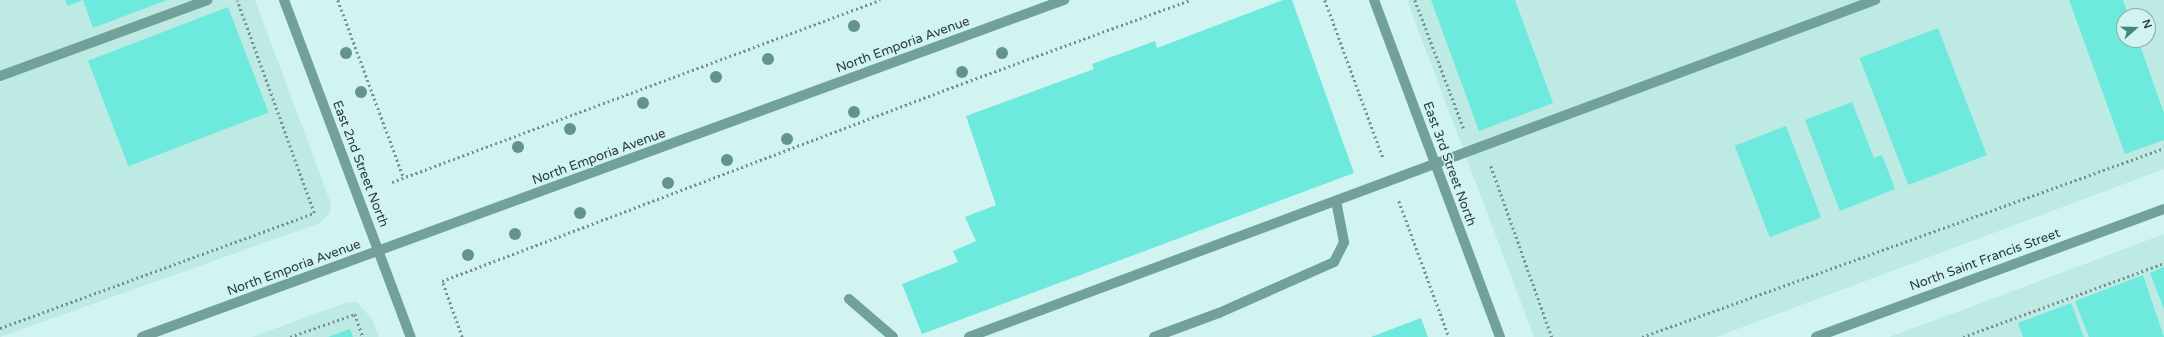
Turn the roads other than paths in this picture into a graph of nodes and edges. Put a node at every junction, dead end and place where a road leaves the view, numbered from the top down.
1 (208, 0) edge
2 (284, 0) edge
3 (1064, 0) edge
4 (1374, 0) edge
5 (1876, 0) edge
6 (0, 76) edge
7 (1436, 165) junction
8 (1336, 201) junction
9 (2164, 209) edge
10 (379, 252) junction
11 (848, 299) dead end
12 (142, 337) edge
13 (411, 337) edge
14 (894, 337) edge
15 (969, 337) edge
16 (1154, 337) edge
17 (1500, 337) edge
18 (1816, 337) edge

1 - 6 street
2 - 10 street, East 2nd Street North
3 - 10 street, North Emporia Avenue
4 - 7 street, East 3rd Street North
5 - 7 street
7 - 8 street
7 - 17 street, East 3rd Street North
8 - 15 street
8 - 16 street
9 - 18 street, North Saint Francis Street
10 - 12 street, North Emporia Avenue
10 - 13 street, East 2nd Street North
11 - 14 street

